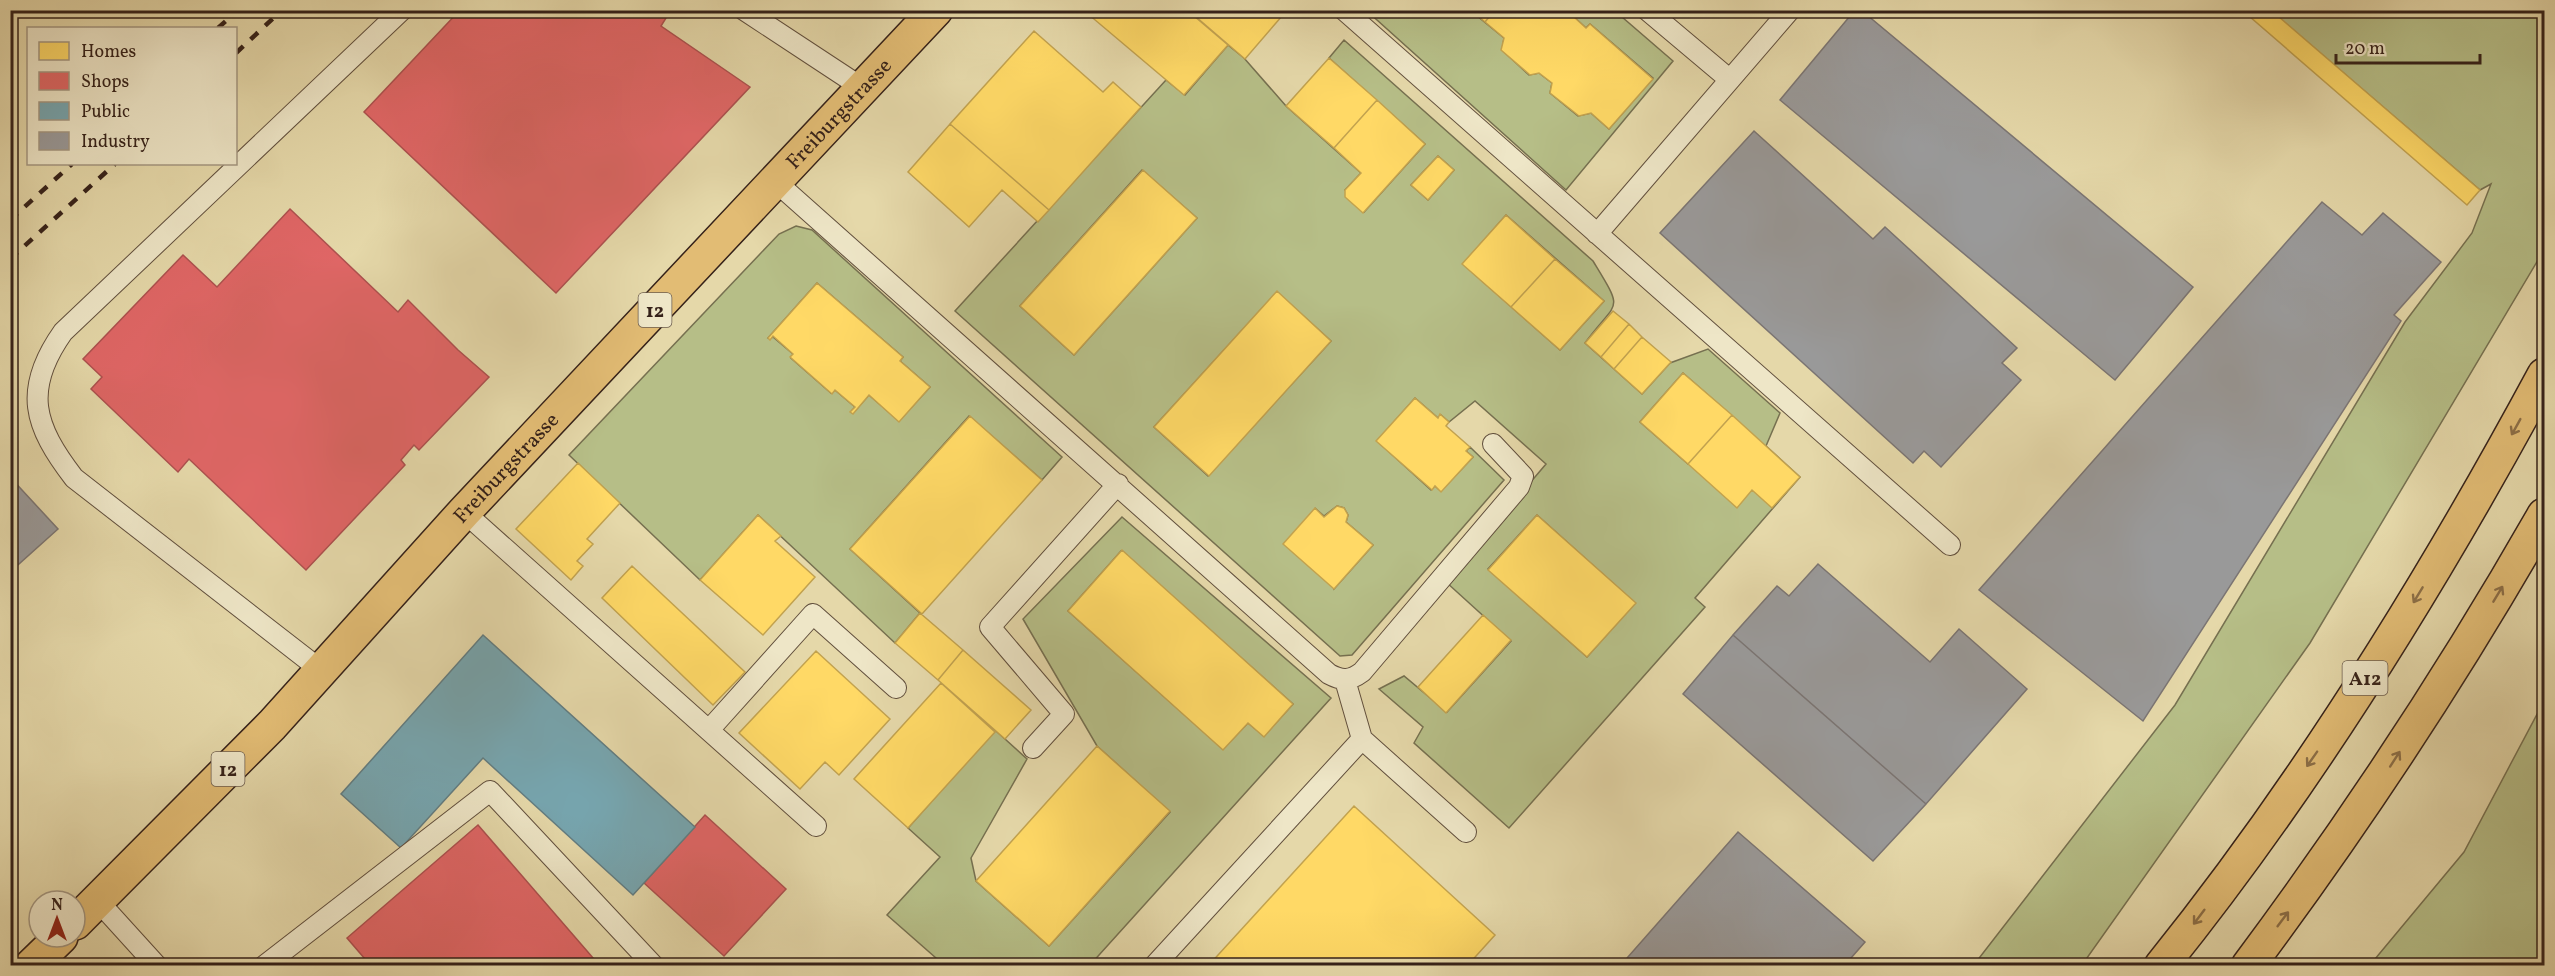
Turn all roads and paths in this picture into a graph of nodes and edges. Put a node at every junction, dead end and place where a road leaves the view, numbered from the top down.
1 (402, 10) edge
2 (744, 10) edge
3 (936, 10) edge
4 (1344, 10) edge
5 (1647, 10) edge
6 (1790, 10) edge
7 (1729, 79) junction
8 (864, 89) junction
9 (777, 182) junction
10 (1597, 234) junction
11 (2544, 375) edge
12 (1493, 444) dead end
13 (1118, 484) junction
14 (464, 512) junction
15 (2544, 515) edge
16 (1950, 545) dead end
17 (322, 671) junction
18 (1345, 680) junction
19 (896, 688) dead end
20 (709, 730) junction
21 (1362, 739) junction
22 (1033, 748) dead end
23 (816, 826) dead end
24 (1466, 831) dead end
25 (98, 901) junction
26 (87, 912) edge
27 (49, 949) edge
28 (32, 966) edge
29 (157, 966) edge
30 (264, 966) edge
31 (654, 966) edge
32 (1154, 966) edge
33 (2161, 966) edge
34 (2248, 966) edge

1 - 17 lane
2 - 8 lane
3 - 8 main road, Freiburgstrasse / 12
4 - 10 lane
5 - 7 lane
6 - 7 lane
7 - 10 lane
8 - 9 main road, Freiburgstrasse / 12
9 - 13 lane
9 - 14 main road, Freiburgstrasse / 12
10 - 16 lane
11 -> 33 main road, A12
12 - 18 lane
13 - 18 lane
13 - 22 lane
14 - 17 main road, Freiburgstrasse / 12
14 - 20 lane
34 -> 15 main road
17 - 25 main road, Freiburgstrasse / 12
18 - 21 lane
19 - 20 lane
20 - 23 lane
21 - 24 lane
21 - 32 lane
25 - 26 main road, Freiburgstrasse / 12
25 - 29 lane
27 - 28 main road
30 - 31 lane

